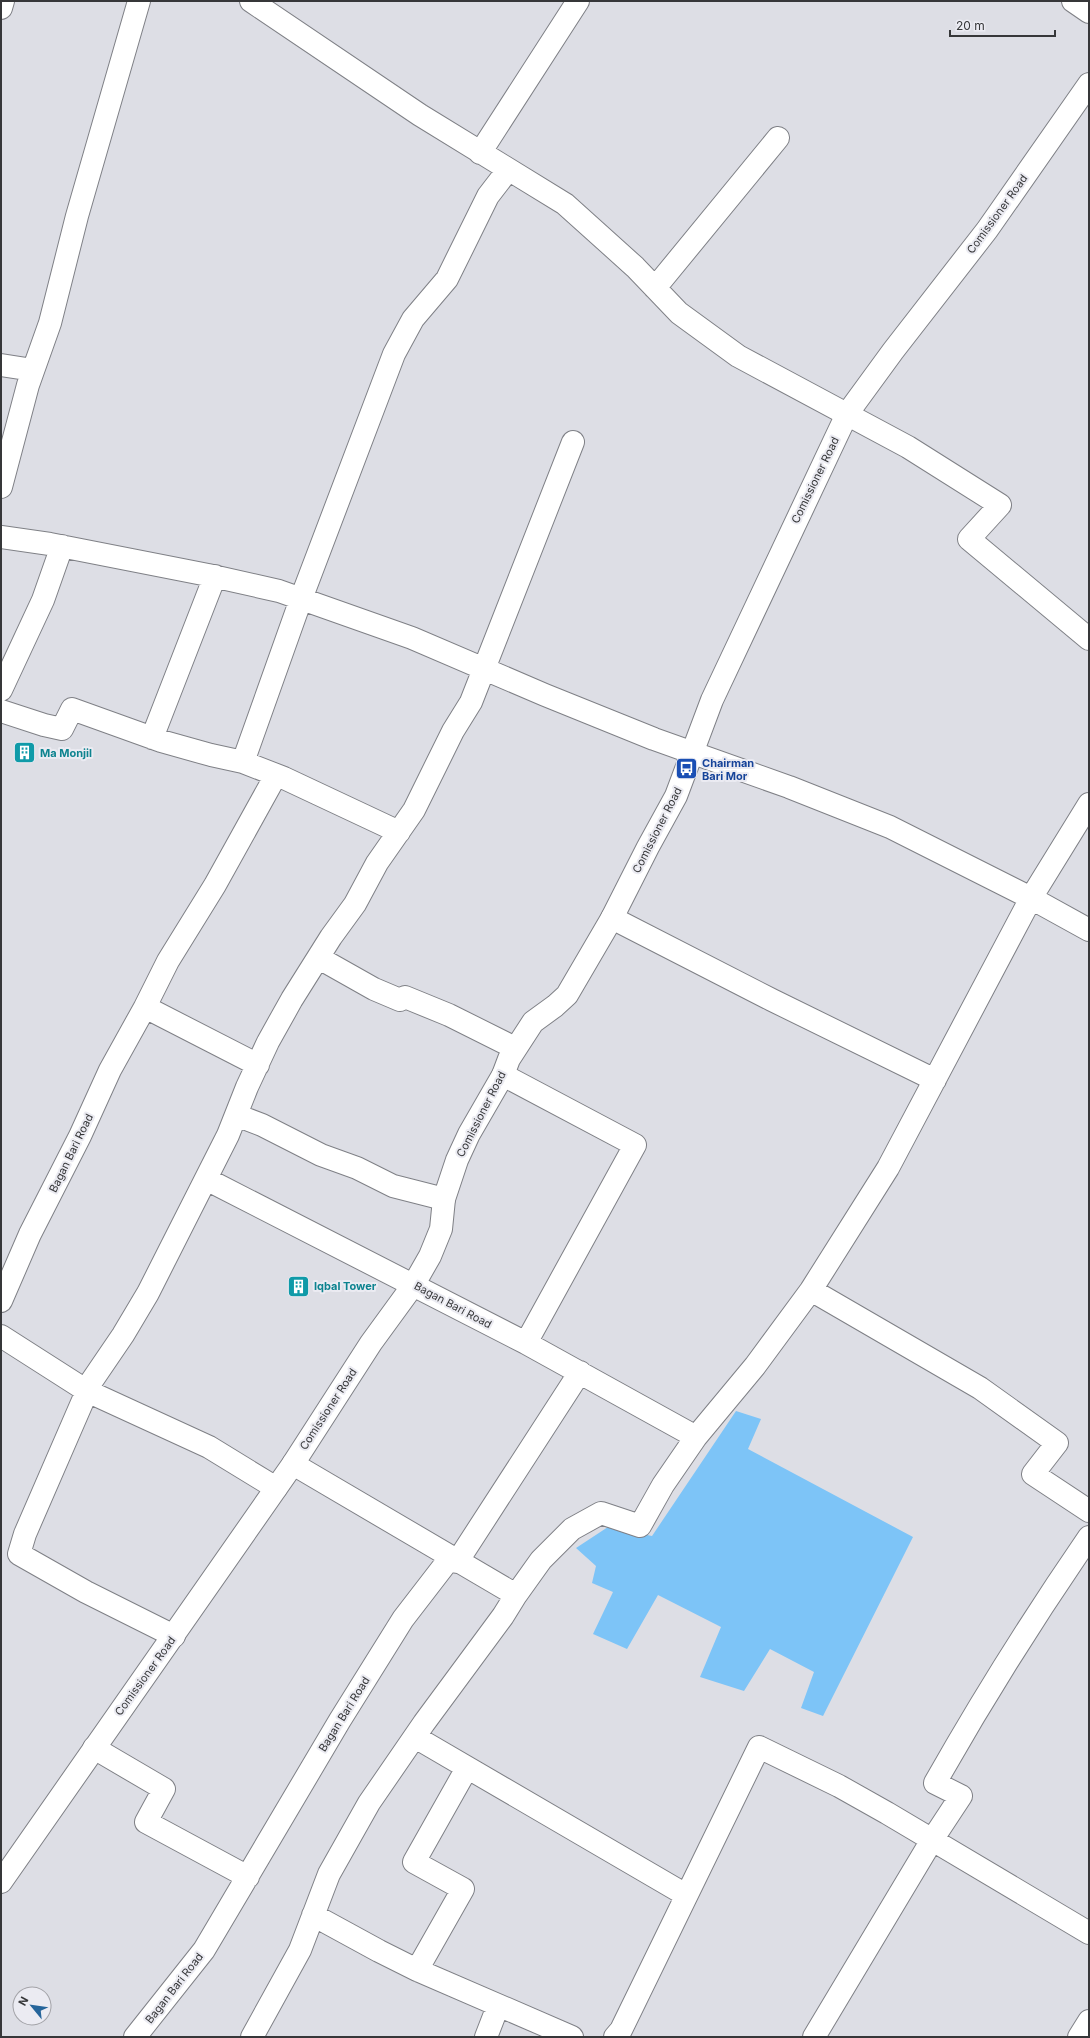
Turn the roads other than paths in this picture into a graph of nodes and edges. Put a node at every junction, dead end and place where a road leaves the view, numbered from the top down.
1 (3, 1) edge
2 (139, 1) edge
3 (578, 1) edge
4 (1072, 1) edge
5 (256, 2) edge
6 (1, 8) edge
7 (1089, 12) edge
8 (1089, 84) edge
9 (778, 138) dead end
10 (480, 153) junction
11 (508, 170) junction
12 (655, 288) junction
13 (1, 365) edge
14 (33, 370) junction
15 (847, 414) junction
16 (573, 442) dead end
17 (1, 487) edge
18 (1, 537) edge
19 (62, 546) junction
20 (215, 576) junction
21 (301, 599) junction
22 (1089, 640) edge
23 (484, 669) junction
24 (1, 690) edge
25 (1, 711) edge
26 (152, 738) junction
27 (693, 752) junction
28 (244, 762) junction
29 (276, 775) junction
30 (1089, 804) edge
31 (399, 832) junction
32 (1031, 898) junction
33 (612, 918) junction
34 (1089, 930) edge
35 (319, 958) junction
36 (145, 1006) junction
37 (515, 1048) junction
38 (258, 1065) junction
39 (503, 1075) junction
40 (935, 1080) junction
41 (236, 1115) junction
42 (206, 1179) junction
43 (444, 1199) junction
44 (414, 1284) junction
45 (811, 1290) junction
46 (1, 1301) edge
47 (1, 1336) edge
48 (526, 1343) junction
49 (580, 1372) junction
50 (87, 1391) junction
51 (696, 1437) junction
52 (293, 1464) junction
53 (276, 1488) junction
54 (1089, 1511) edge
55 (1089, 1537) edge
56 (454, 1560) junction
57 (516, 1595) junction
58 (174, 1636) junction
59 (415, 1737) junction
60 (94, 1748) junction
61 (468, 1768) junction
62 (932, 1840) junction
63 (248, 1876) junction
64 (1, 1882) edge
65 (686, 1896) junction
66 (313, 1915) junction
67 (1089, 1933) edge
68 (417, 1970) junction
69 (498, 2006) junction
70 (1089, 2021) edge
71 (135, 2037) edge
72 (252, 2037) edge
73 (486, 2037) edge
74 (572, 2037) edge
75 (615, 2037) edge
76 (814, 2037) edge
77 (1078, 2037) edge

1 - 6 street
2 - 14 street
3 - 10 street
4 - 7 street
5 - 10 street
8 - 15 street, Comissioner Road
9 - 12 street
10 - 11 street
11 - 12 street
11 - 21 street
12 - 15 street
13 - 14 street
14 - 17 street
15 - 22 street
15 - 27 street, Comissioner Road
16 - 23 street
18 - 19 street
19 - 20 street
19 - 24 street
20 - 21 street
20 - 26 street
21 - 23 street
21 - 28 street
23 - 27 street
23 - 31 street
25 - 26 street
26 - 28 street
27 - 32 street
27 - 33 street, Comissioner Road
28 - 29 street
29 - 31 street
29 - 36 street, Bagan Bari Road
30 - 32 street
31 - 35 street
32 - 34 street
32 - 40 street
33 - 37 street, Comissioner Road
33 - 40 street
35 - 37 street
35 - 38 street
36 - 38 street
36 - 46 street, Bagan Bari Road
37 - 39 street, Comissioner Road
38 - 41 street
39 - 43 street, Comissioner Road
39 - 48 street
40 - 45 street
41 - 42 street
41 - 43 street
42 - 44 street, Bagan Bari Road
42 - 50 street
43 - 44 street, Comissioner Road
44 - 48 street, Bagan Bari Road
44 - 52 street, Comissioner Road
45 - 51 street
45 - 54 street
47 - 50 street
48 - 49 street, Bagan Bari Road
49 - 51 street, Bagan Bari Road
49 - 56 street, Bagan Bari Road
50 - 53 street
50 - 58 street
51 - 57 street
52 - 53 street, Comissioner Road
52 - 56 street
53 - 58 street, Comissioner Road
55 - 62 street
56 - 57 street
56 - 63 street, Bagan Bari Road
57 - 59 street
58 - 60 street, Comissioner Road
59 - 61 street
59 - 66 street
60 - 63 street
60 - 64 street, Comissioner Road
61 - 65 street
61 - 68 street
62 - 65 street
62 - 67 street
62 - 76 street
63 - 71 street, Bagan Bari Road
65 - 75 street
66 - 68 street
66 - 72 street
68 - 69 street
69 - 73 street
69 - 74 street
70 - 77 street

